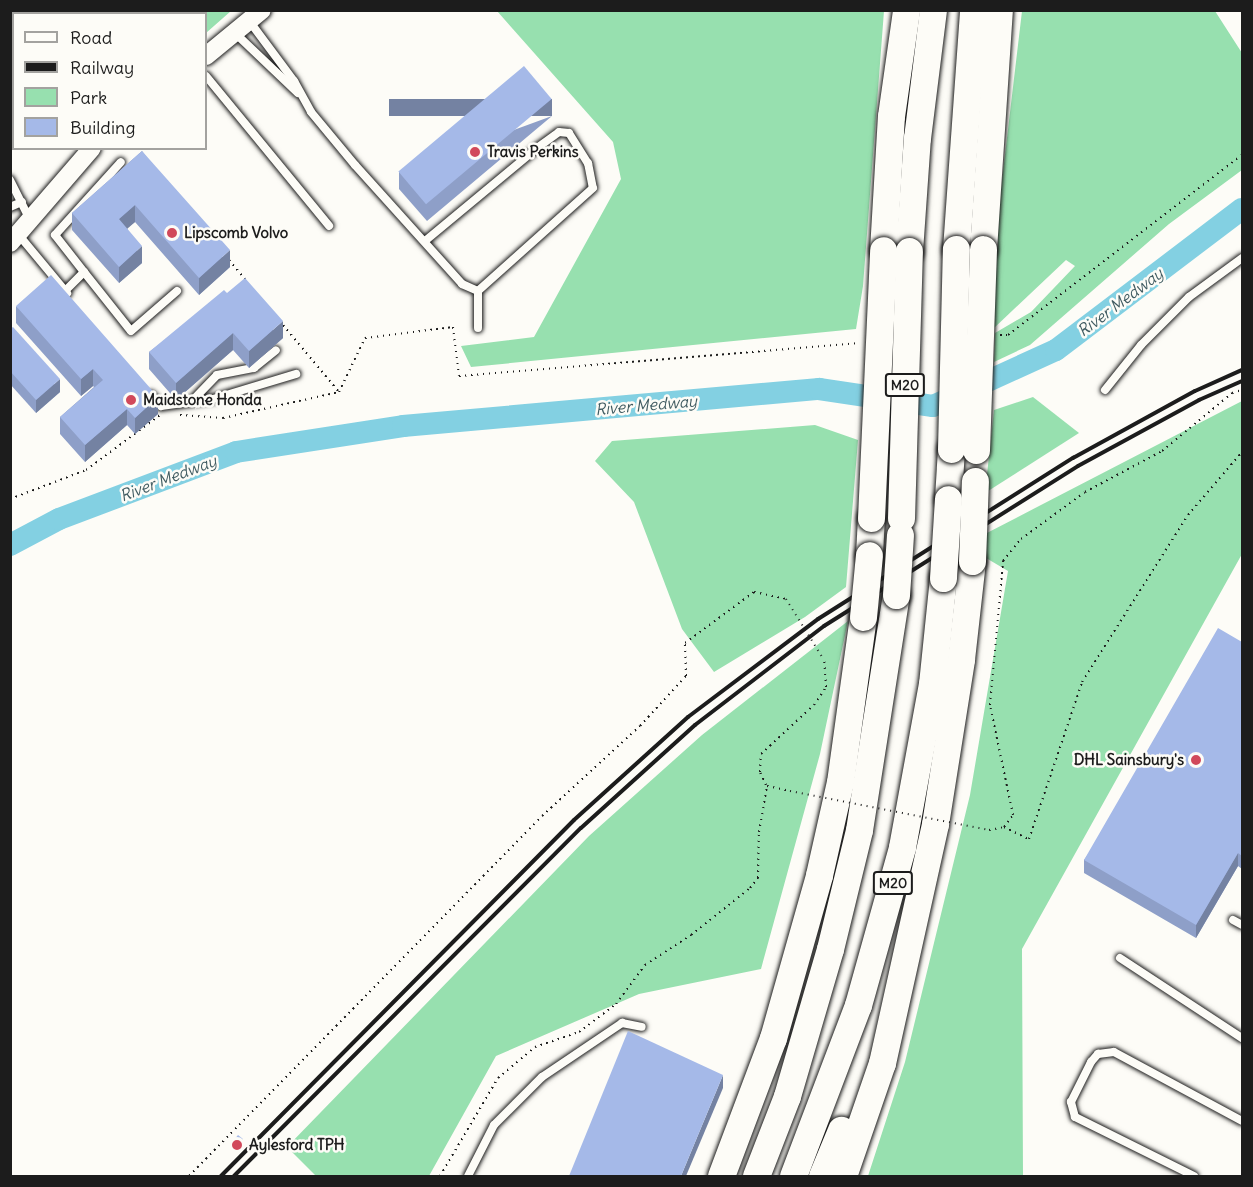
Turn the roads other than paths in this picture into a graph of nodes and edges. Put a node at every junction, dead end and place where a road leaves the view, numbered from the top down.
1 (906, 10) edge
2 (933, 10) edge
3 (973, 10) edge
4 (999, 10) edge
5 (256, 16) edge
6 (234, 33) junction
7 (207, 55) edge
8 (207, 77) edge
9 (299, 94) junction
10 (90, 150) edge
11 (121, 162) dead end
12 (10, 180) edge
13 (22, 202) junction
14 (10, 207) edge
15 (30, 219) junction
16 (329, 226) dead end
17 (14, 239) edge
18 (425, 241) junction
19 (896, 251) junction
20 (1242, 258) edge
21 (84, 272) junction
22 (65, 291) junction
23 (177, 291) dead end
24 (478, 291) junction
25 (72, 299) edge
26 (478, 328) dead end
27 (276, 350) dead end
28 (296, 374) dead end
29 (146, 388) edge
30 (1105, 390) dead end
31 (191, 402) junction
32 (963, 450) junction
33 (923, 878) junction
34 (1233, 920) dead end
35 (1242, 925) edge
36 (1120, 958) dead end
37 (642, 1027) dead end
38 (1242, 1038) edge
39 (1242, 1120) edge
40 (468, 1176) edge
41 (721, 1176) edge
42 (756, 1176) edge
43 (793, 1176) edge
44 (822, 1176) edge
45 (843, 1176) edge
46 (1194, 1176) edge

1 - 19 highway, M20
2 - 19 highway, M20
3 - 32 highway, M20, bridge
4 - 32 highway, M20, bridge
5 - 6 street
5 - 9 lane
6 - 7 street
6 - 9 lane
8 - 16 lane
9 - 18 lane
10 - 15 street
11 - 21 lane
12 - 13 lane
13 - 14 lane
13 - 15 lane
15 - 17 street
17 - 22 lane
18 - 24 lane
18 - 24 lane
19 - 41 highway, M20, bridge
19 - 42 highway, M20, bridge
20 - 30 lane
21 - 22 lane
21 - 23 lane
22 - 25 lane
24 - 26 lane
27 - 31 lane
28 - 31 lane
29 - 31 lane
32 - 33 highway, M20, bridge
32 - 43 highway, M20, bridge
33 - 44 highway, M20
33 - 45 highway, M20
34 - 35 lane
36 - 38 lane
37 - 40 lane
39 - 46 lane

